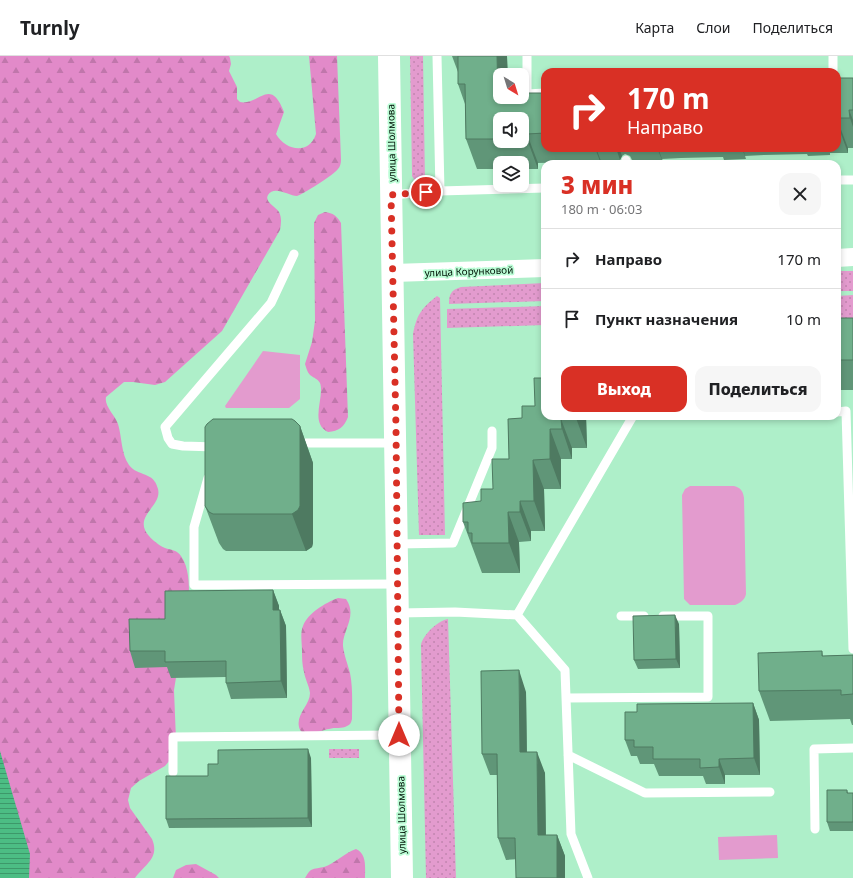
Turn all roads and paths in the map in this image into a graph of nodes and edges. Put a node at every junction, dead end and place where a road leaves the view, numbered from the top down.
1 (389, 56) edge
2 (437, 56) edge
3 (527, 56) edge
4 (833, 56) edge
5 (833, 68) edge
6 (541, 94) edge
7 (841, 180) edge
8 (853, 180) edge
9 (541, 188) edge
10 (440, 191) junction
11 (391, 195) junction
12 (294, 254) dead end
13 (853, 257) edge
14 (841, 258) edge
15 (541, 268) edge
16 (393, 273) junction
17 (841, 412) edge
18 (631, 420) edge
19 (492, 431) dead end
20 (227, 443) edge
21 (288, 443) edge
22 (396, 443) junction
23 (211, 469) edge
24 (397, 544) junction
25 (398, 584) junction
26 (398, 613) junction
27 (517, 615) junction
28 (621, 616) dead end
29 (853, 649) edge
30 (566, 698) junction
31 (399, 735) junction
32 (853, 748) edge
33 (568, 755) junction
34 (173, 772) dead end
35 (770, 792) dead end
36 (815, 829) dead end
37 (402, 878) edge
38 (588, 878) edge

1 - 11 street, улица Шолмова
2 - 10 lane
3 - 6 lane
4 - 5 lane
7 - 8 lane
9 - 10 lane
10 - 11 lane
11 - 16 street, улица Шолмова
12 - 20 lane
13 - 14 street
15 - 16 street, улица Корунковой
16 - 22 street, улица Шолмова
17 - 29 lane
18 - 27 lane
19 - 24 lane
21 - 22 lane
22 - 24 street, улица Шолмова
23 - 25 lane
24 - 25 street, улица Шолмова
25 - 26 street, улица Шолмова
26 - 27 lane
26 - 31 street, улица Шолмова
27 - 30 lane
28 - 30 lane
30 - 33 lane
31 - 34 lane
31 - 37 street, улица Шолмова
32 - 36 lane
33 - 35 lane
33 - 38 lane

